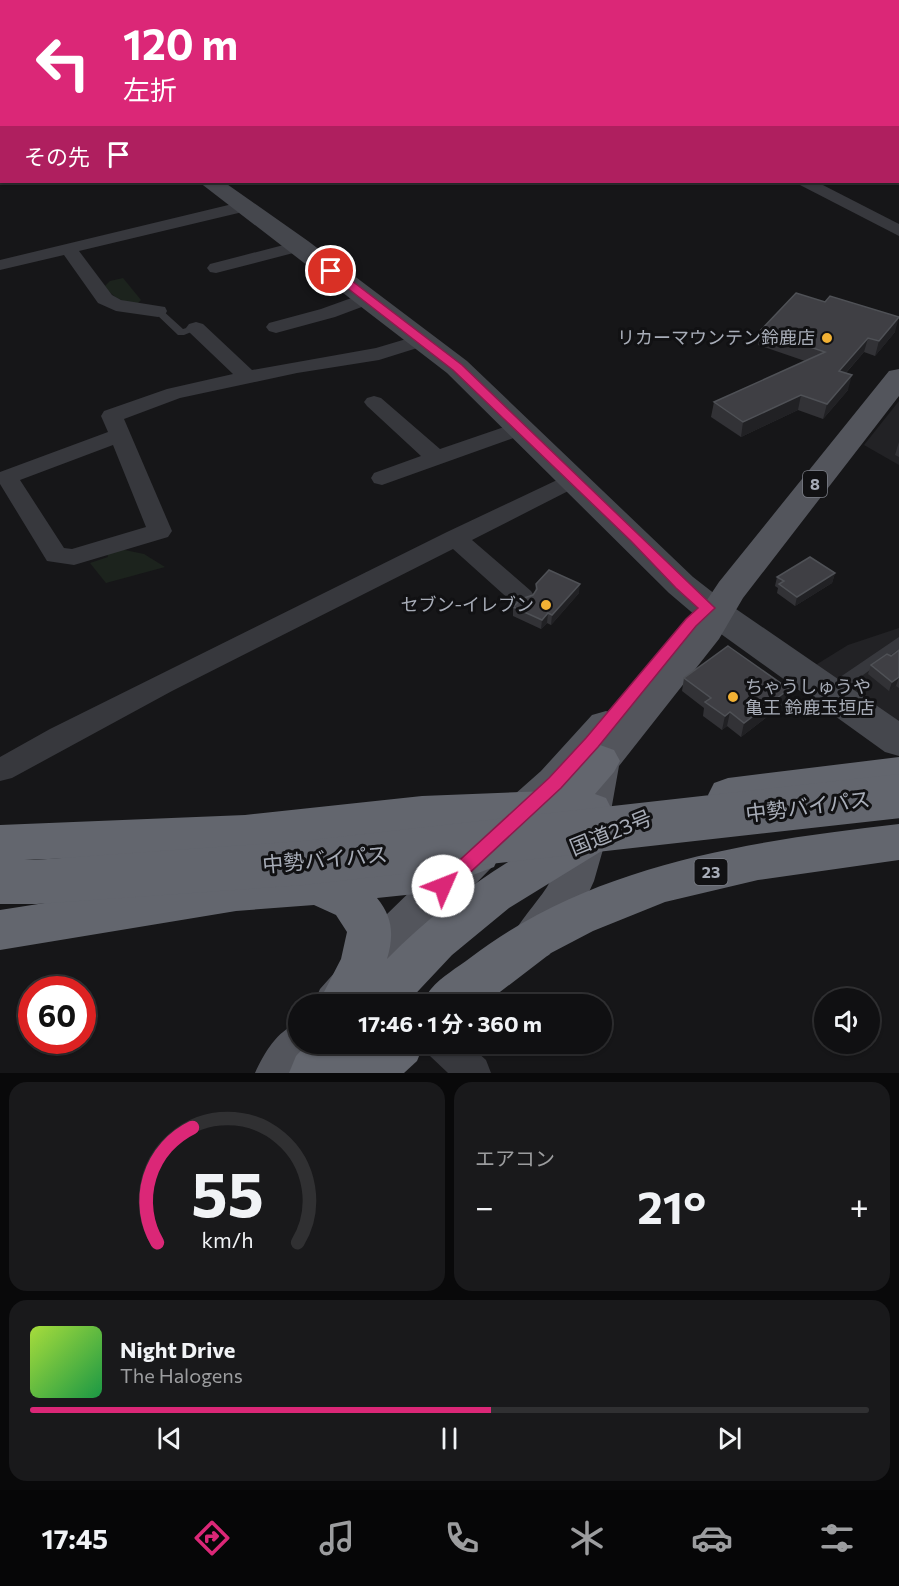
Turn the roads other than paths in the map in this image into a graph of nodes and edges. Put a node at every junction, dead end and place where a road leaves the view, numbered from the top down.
1 (211, 183) edge
2 (808, 183) edge
3 (245, 206) junction
4 (899, 231) edge
5 (299, 246) junction
6 (68, 248) junction
7 (0, 265) edge
8 (216, 268) dead end
9 (368, 298) junction
10 (158, 311) joint
11 (276, 327) dead end
12 (196, 328) joint
13 (423, 340) junction
14 (247, 377) junction
15 (899, 377) edge
16 (374, 402) dead end
17 (522, 427) junction
18 (121, 435) junction
19 (437, 458) junction
20 (382, 478) dead end
21 (574, 479) junction
22 (455, 538) junction
23 (522, 597) edge
24 (719, 604) junction
25 (899, 642) edge
26 (829, 692) junction
27 (899, 741) edge
28 (600, 761) joint
29 (2, 770) dead end
30 (899, 773) edge
31 (899, 796) edge
32 (899, 813) edge
33 (565, 816) junction
34 (899, 842) edge
35 (0, 843) edge
36 (474, 857) junction
37 (0, 882) edge
38 (316, 886) junction
39 (0, 900) edge
40 (0, 930) edge
41 (533, 940) junction
42 (355, 994) edge
43 (358, 994) edge
44 (363, 994) edge
45 (462, 994) edge
46 (296, 1054) edge
47 (330, 1054) edge
48 (389, 1054) edge
49 (453, 1054) edge
50 (280, 1073) edge
51 (314, 1073) edge
52 (368, 1073) edge
53 (473, 1073) edge

1 - 3 street
2 - 4 street
3 - 5 street
3 - 6 street
5 - 8 street
5 - 9 street
6 - 7 street
6 - 10 street
9 - 11 street
9 - 13 street
10 - 12 lane
12 - 14 street
13 - 14 street
13 - 17 street
14 - 18 street
15 - 24 main road, 8
16 - 19 street
17 - 19 street
17 - 21 street
18 - 18 street
19 - 20 street
21 - 22 street
21 - 24 street
22 - 23 street
22 - 29 street
24 - 26 street
24 - 28 main road, 8
24 - 33 main road, 8
25 - 26 lane
26 - 27 street
28 - 33 highway
30 - 33 highway, 国道23号
31 - 37 highway, 中勢バイパス, bridge
32 - 39 highway, 中勢バイパス / 23
33 - 35 highway
33 - 36 highway
33 - 41 main road
33 - 44 highway, 国道23号
34 - 41 highway, 23
36 - 38 highway
36 - 43 main road
38 - 40 highway
38 - 42 highway
41 - 45 highway, 23
46 - 50 main road
47 - 51 highway
48 - 52 highway
49 - 53 street

